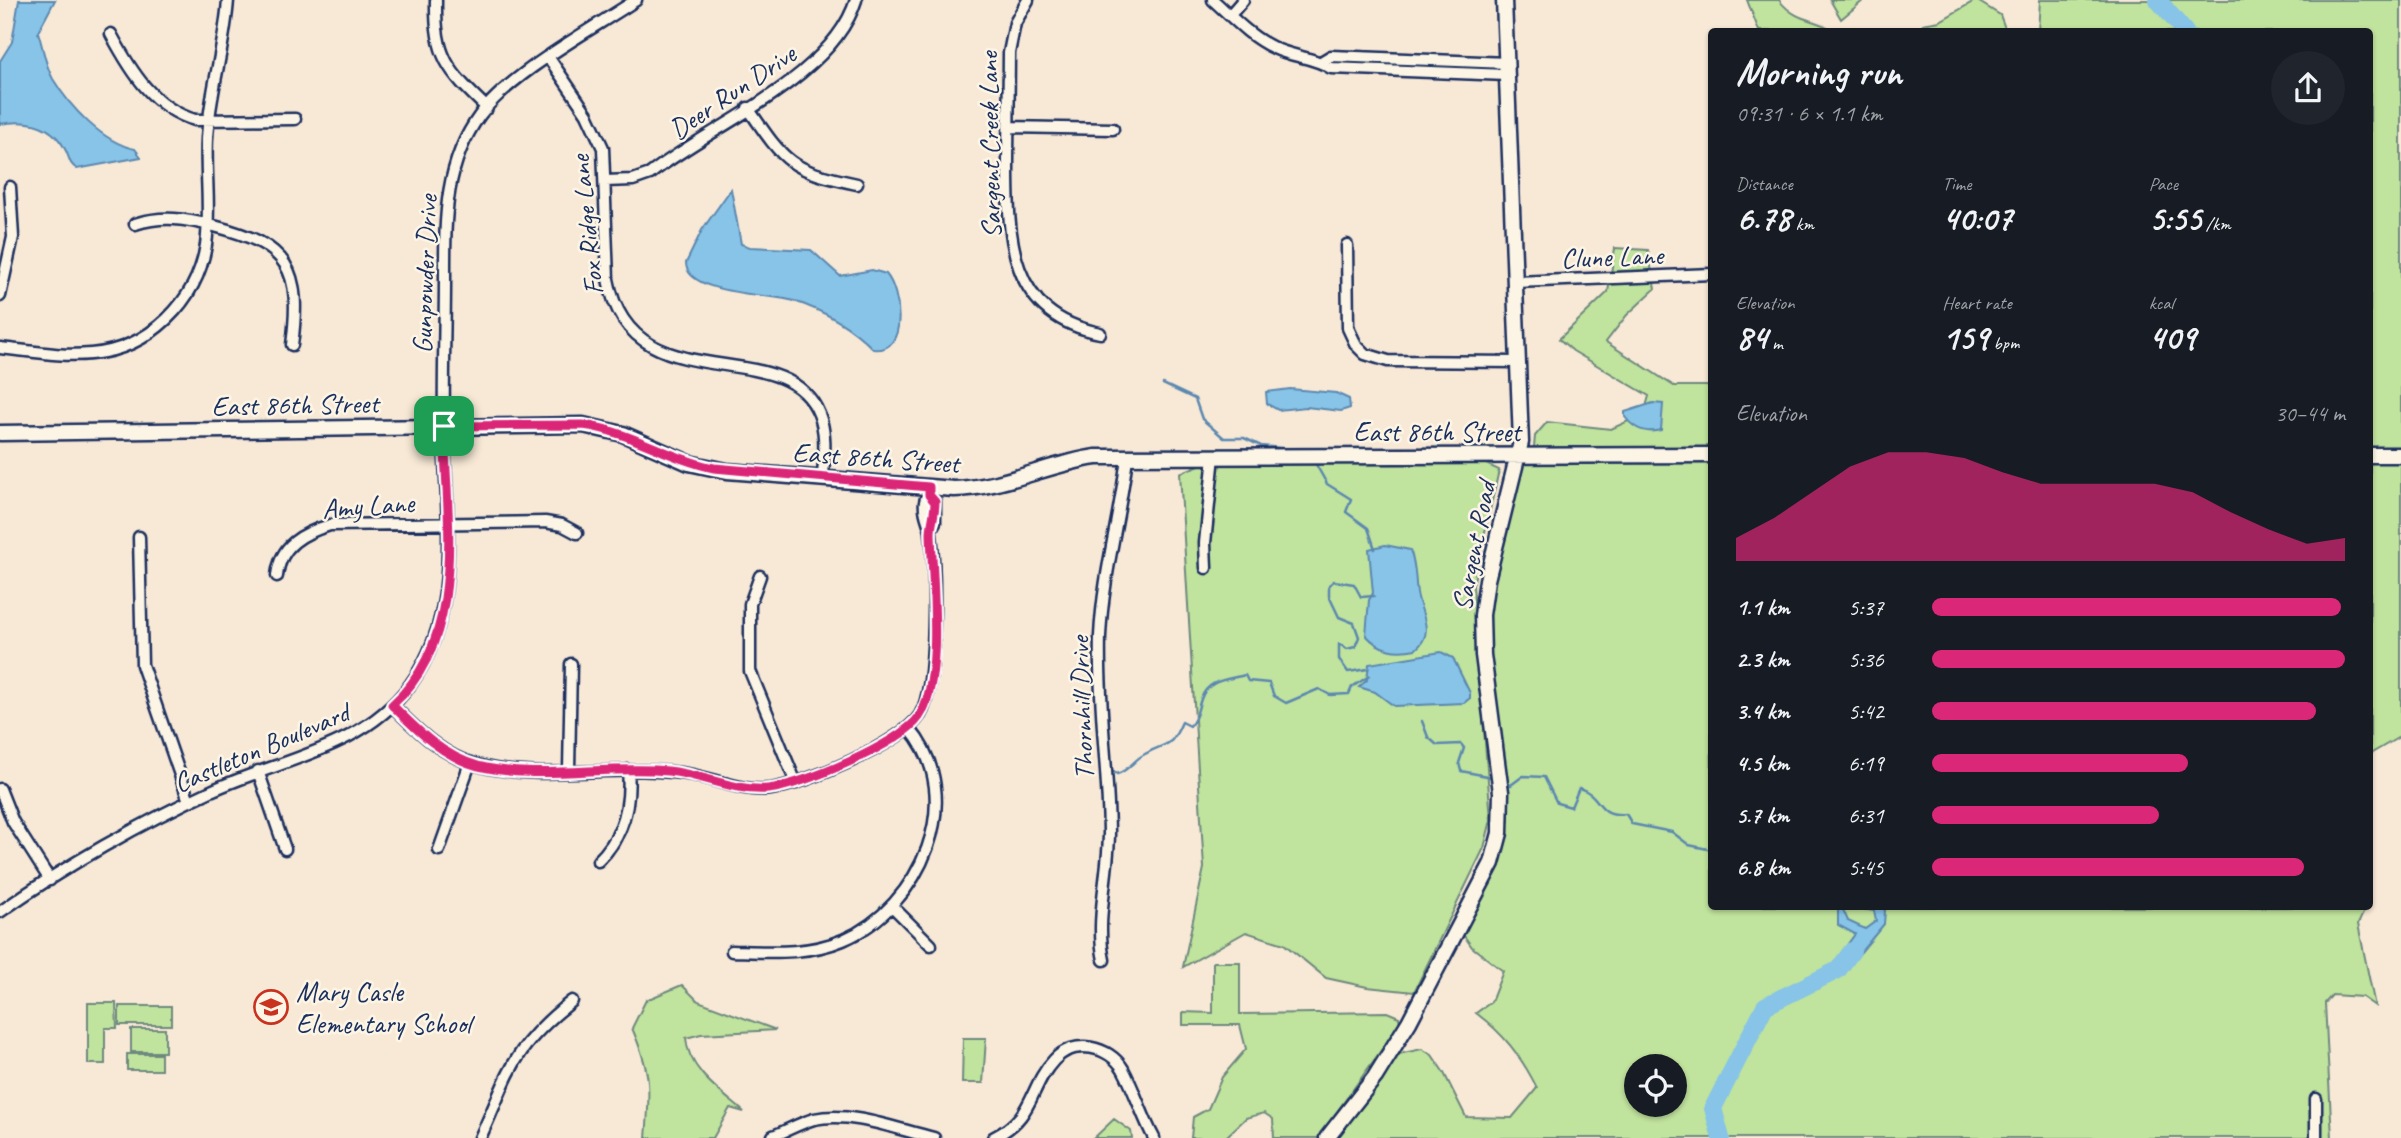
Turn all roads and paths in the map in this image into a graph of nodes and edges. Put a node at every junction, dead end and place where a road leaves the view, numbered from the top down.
1 (228, 0) edge
2 (436, 0) edge
3 (636, 0) edge
4 (856, 0) edge
5 (1028, 0) edge
6 (1213, 0) edge
7 (1243, 0) edge
8 (1504, 0) edge
9 (1230, 15) junction
10 (111, 34) dead end
11 (549, 58) junction
12 (1507, 69) junction
13 (486, 108) junction
14 (748, 108) junction
15 (295, 119) dead end
16 (209, 120) junction
17 (1008, 127) junction
18 (1113, 128) dead end
19 (605, 181) junction
20 (857, 184) dead end
21 (10, 187) dead end
22 (135, 224) dead end
23 (207, 224) junction
24 (1347, 245) dead end
25 (1708, 274) edge
26 (1515, 282) junction
27 (0, 296) edge
28 (1100, 333) dead end
29 (292, 345) dead end
30 (0, 348) edge
31 (1519, 362) junction
32 (444, 426) junction
33 (0, 433) edge
34 (1708, 455) edge
35 (2373, 455) edge
36 (2401, 455) edge
37 (1214, 456) junction
38 (1518, 456) junction
39 (1127, 457) junction
40 (823, 478) junction
41 (929, 491) junction
42 (446, 523) junction
43 (577, 533) dead end
44 (139, 537) dead end
45 (1206, 568) dead end
46 (277, 576) dead end
47 (760, 576) dead end
48 (571, 664) dead end
49 (392, 705) junction
50 (909, 728) junction
51 (470, 763) junction
52 (569, 770) junction
53 (628, 770) junction
54 (258, 771) junction
55 (796, 783) junction
56 (0, 789) edge
57 (189, 801) junction
58 (285, 849) dead end
59 (439, 850) dead end
60 (598, 861) dead end
61 (50, 880) junction
62 (892, 906) junction
63 (0, 912) edge
64 (931, 944) dead end
65 (732, 951) dead end
66 (1104, 960) dead end
67 (572, 1001) dead end
68 (2316, 1099) dead end
69 (773, 1136) edge
70 (480, 1138) edge
71 (934, 1138) edge
72 (993, 1138) edge
73 (1154, 1138) edge
74 (1327, 1138) edge
75 (2316, 1138) edge

1 - 16 street
2 - 13 street
3 - 11 street, Gunpowder Drive
4 - 14 street, Deer Run Drive
5 - 17 street, Sargent Creek Lane
6 - 9 street
7 - 9 street
8 - 12 street, Sargent Road
9 - 12 street
10 - 16 street
11 - 13 street, Gunpowder Drive
11 - 19 street, Fox Ridge Lane
12 - 26 street, Sargent Road
13 - 32 street, Gunpowder Drive
14 - 19 street, Deer Run Drive
14 - 20 street
15 - 16 street
16 - 23 street
17 - 18 street
17 - 28 street, Sargent Creek Lane
19 - 40 street, Fox Ridge Lane
21 - 27 street
22 - 23 street
23 - 29 street
23 - 30 street
24 - 31 street
25 - 26 street, Clune Lane
26 - 31 street, Sargent Road
31 - 38 street, Sargent Road
32 - 33 street, East 86th Street
32 - 40 street, East 86th Street
32 - 42 street, Castleton Boulevard
34 - 38 street, East 86th Street
35 - 36 street
37 - 38 street, East 86th Street
37 - 39 street, East 86th Street
37 - 45 street
38 - 74 street, Sargent Road
39 - 41 street, East 86th Street
39 - 66 street, Thornhill Drive
40 - 41 street, East 86th Street
41 - 50 street
42 - 43 street, Amy Lane
42 - 46 street, Amy Lane
42 - 49 street, Castleton Boulevard
44 - 57 street
47 - 55 street
48 - 52 street
49 - 51 street
49 - 54 street, Castleton Boulevard
50 - 55 street
50 - 62 street
51 - 52 street
51 - 59 street
52 - 53 street
53 - 55 street
53 - 60 street
54 - 57 street, Castleton Boulevard
54 - 58 street
56 - 61 street
57 - 61 street, Castleton Boulevard
61 - 63 street, Castleton Boulevard
62 - 64 street
62 - 65 street
67 - 70 street
68 - 75 street
69 - 71 street
72 - 73 street

